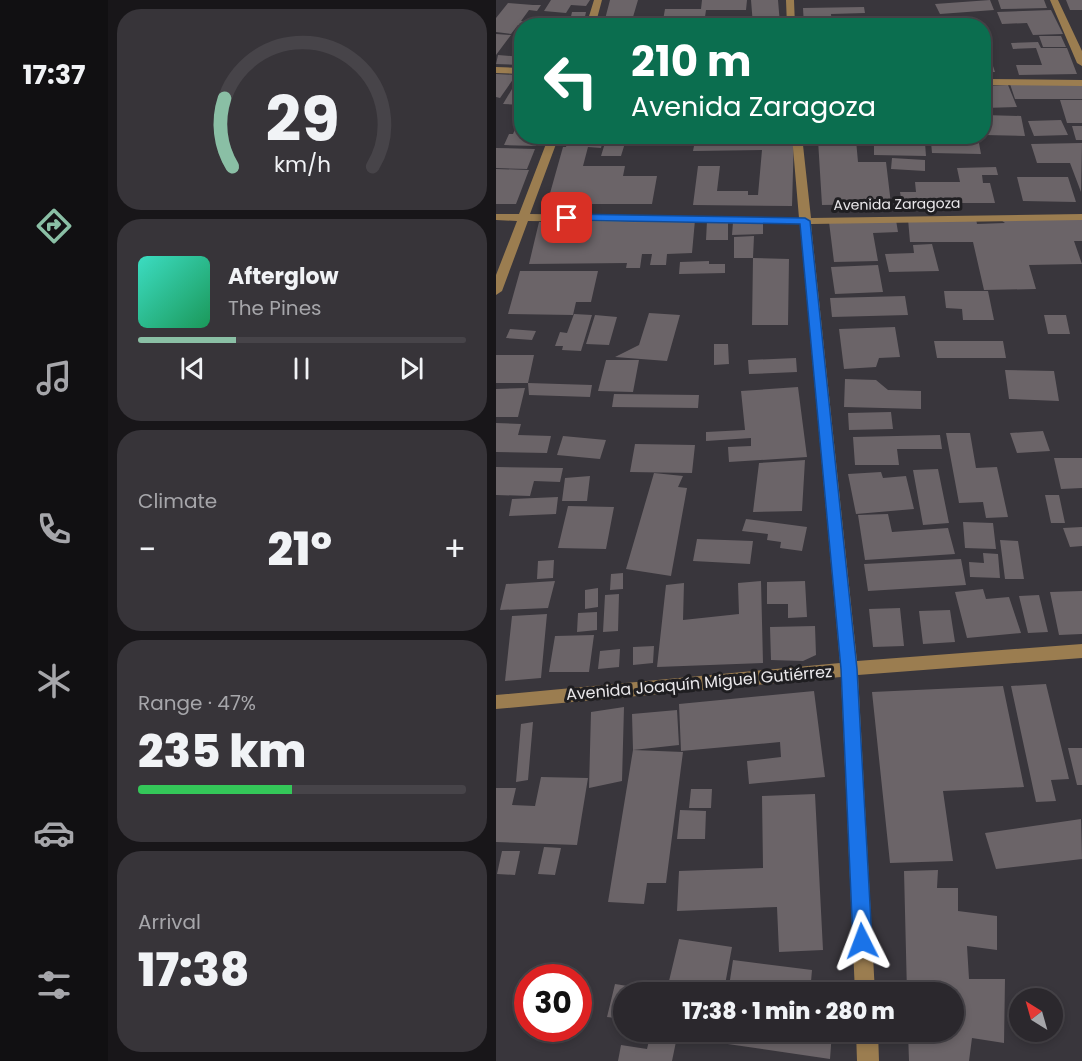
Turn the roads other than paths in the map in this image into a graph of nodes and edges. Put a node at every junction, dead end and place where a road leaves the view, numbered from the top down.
1 (598, 0) edge
2 (790, 0) edge
3 (1054, 0) edge
4 (592, 18) edge
5 (791, 18) edge
6 (1081, 63) edge
7 (496, 70) edge
8 (514, 71) edge
9 (991, 82) edge
10 (1081, 82) edge
11 (551, 144) edge
12 (798, 144) edge
13 (496, 217) edge
14 (525, 217) junction
15 (1081, 217) edge
16 (805, 221) junction
17 (496, 291) edge
18 (1081, 651) edge
19 (849, 669) junction
20 (496, 702) edge
21 (864, 982) edge
22 (867, 1042) edge
23 (868, 1061) edge

1 - 4 street
2 - 5 street
3 - 6 street
7 - 8 street
9 - 10 street
11 - 14 street
12 - 16 street
13 - 14 street, Avenida Zaragoza
14 - 16 street, Avenida Zaragoza
14 - 17 street
15 - 16 street, Avenida Zaragoza
16 - 19 street
18 - 19 street, Avenida Joaquín Miguel Gutiérrez
19 - 20 street, Avenida Joaquín Miguel Gutiérrez
19 - 21 street
22 - 23 street

